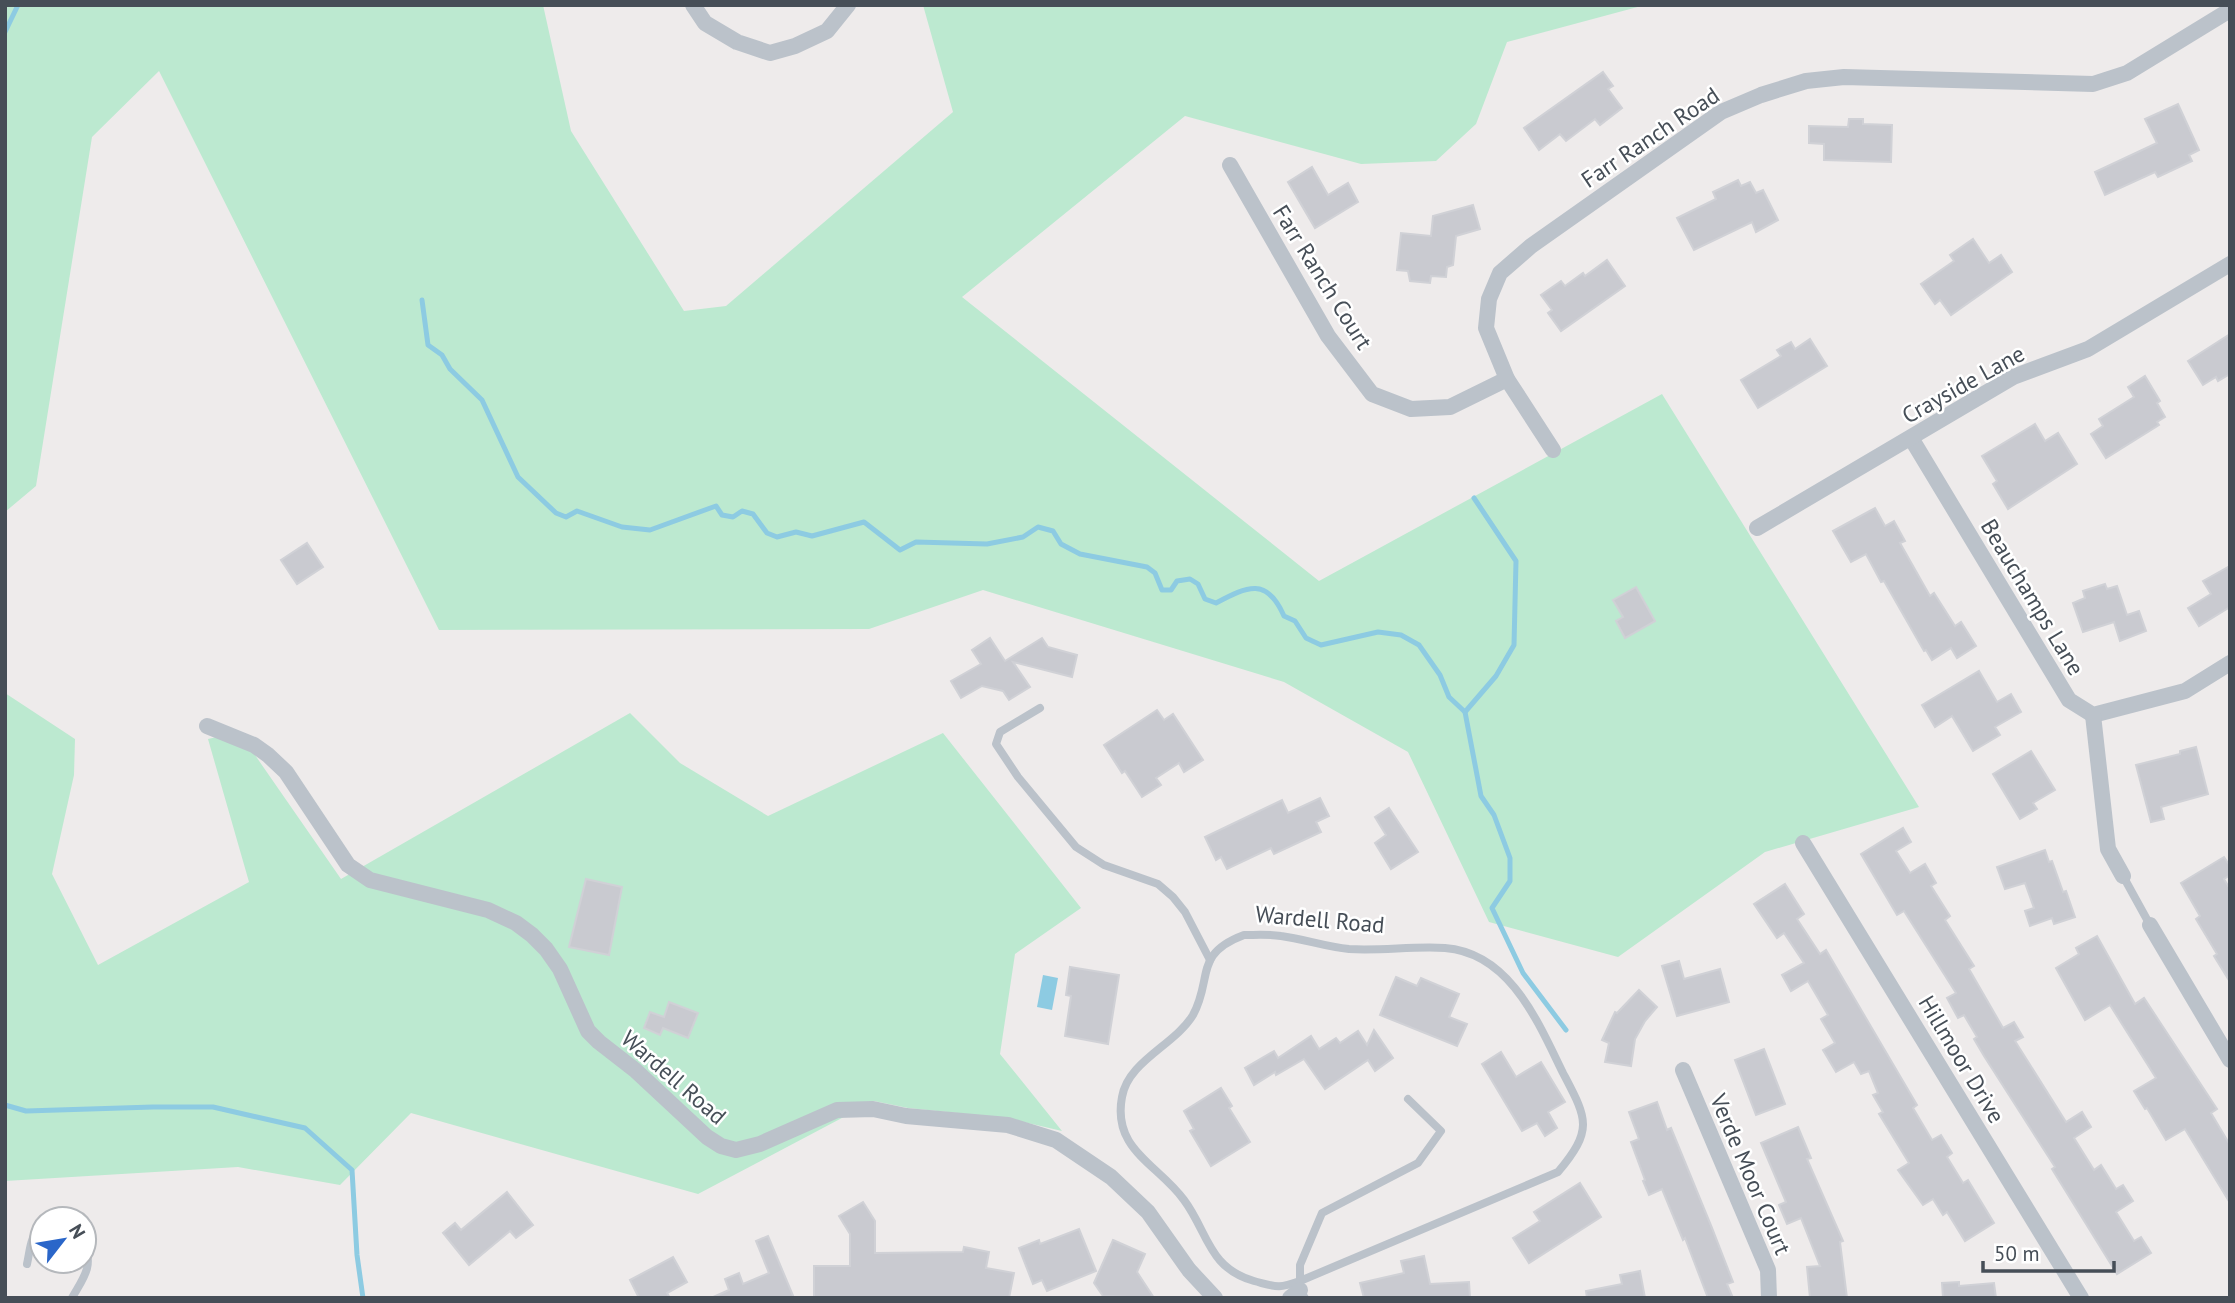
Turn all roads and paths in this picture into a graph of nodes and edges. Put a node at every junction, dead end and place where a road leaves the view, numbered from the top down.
1 (693, 5) edge
2 (848, 5) edge
3 (2230, 10) edge
4 (1230, 165) dead end
5 (2230, 264) edge
6 (1507, 379) junction
7 (1911, 438) junction
8 (1553, 450) dead end
9 (1758, 528) dead end
10 (2230, 663) edge
11 (1040, 708) dead end
12 (2093, 716) junction
13 (206, 726) dead end
14 (1803, 843) dead end
15 (2123, 876) joint
16 (2150, 925) joint
17 (1210, 960) junction
18 (2230, 1060) edge
19 (1683, 1070) dead end
20 (1408, 1099) dead end
21 (28, 1260) edge
22 (27, 1264) dead end
23 (85, 1275) edge
24 (1299, 1292) edge
25 (72, 1298) edge
26 (1215, 1298) edge
27 (1769, 1298) edge
28 (2081, 1298) edge

1 - 2 street
3 - 6 street, Farr Ranch Road
4 - 6 street, Farr Ranch Court
5 - 7 street, Crayside Lane
6 - 8 street, Farr Ranch Road
7 - 9 street, Crayside Lane
7 - 12 street, Beauchamps Lane
10 - 12 street
11 - 17 lane
12 - 15 street
13 - 26 street, Wardell Road
14 - 28 street, Hillmoor Drive
15 - 16 lane
16 - 18 street
17 - 24 lane, Wardell Road
17 - 24 lane, Wardell Road
19 - 27 street, Verde Moor Court
20 - 24 lane
21 - 22 lane
23 - 25 lane

